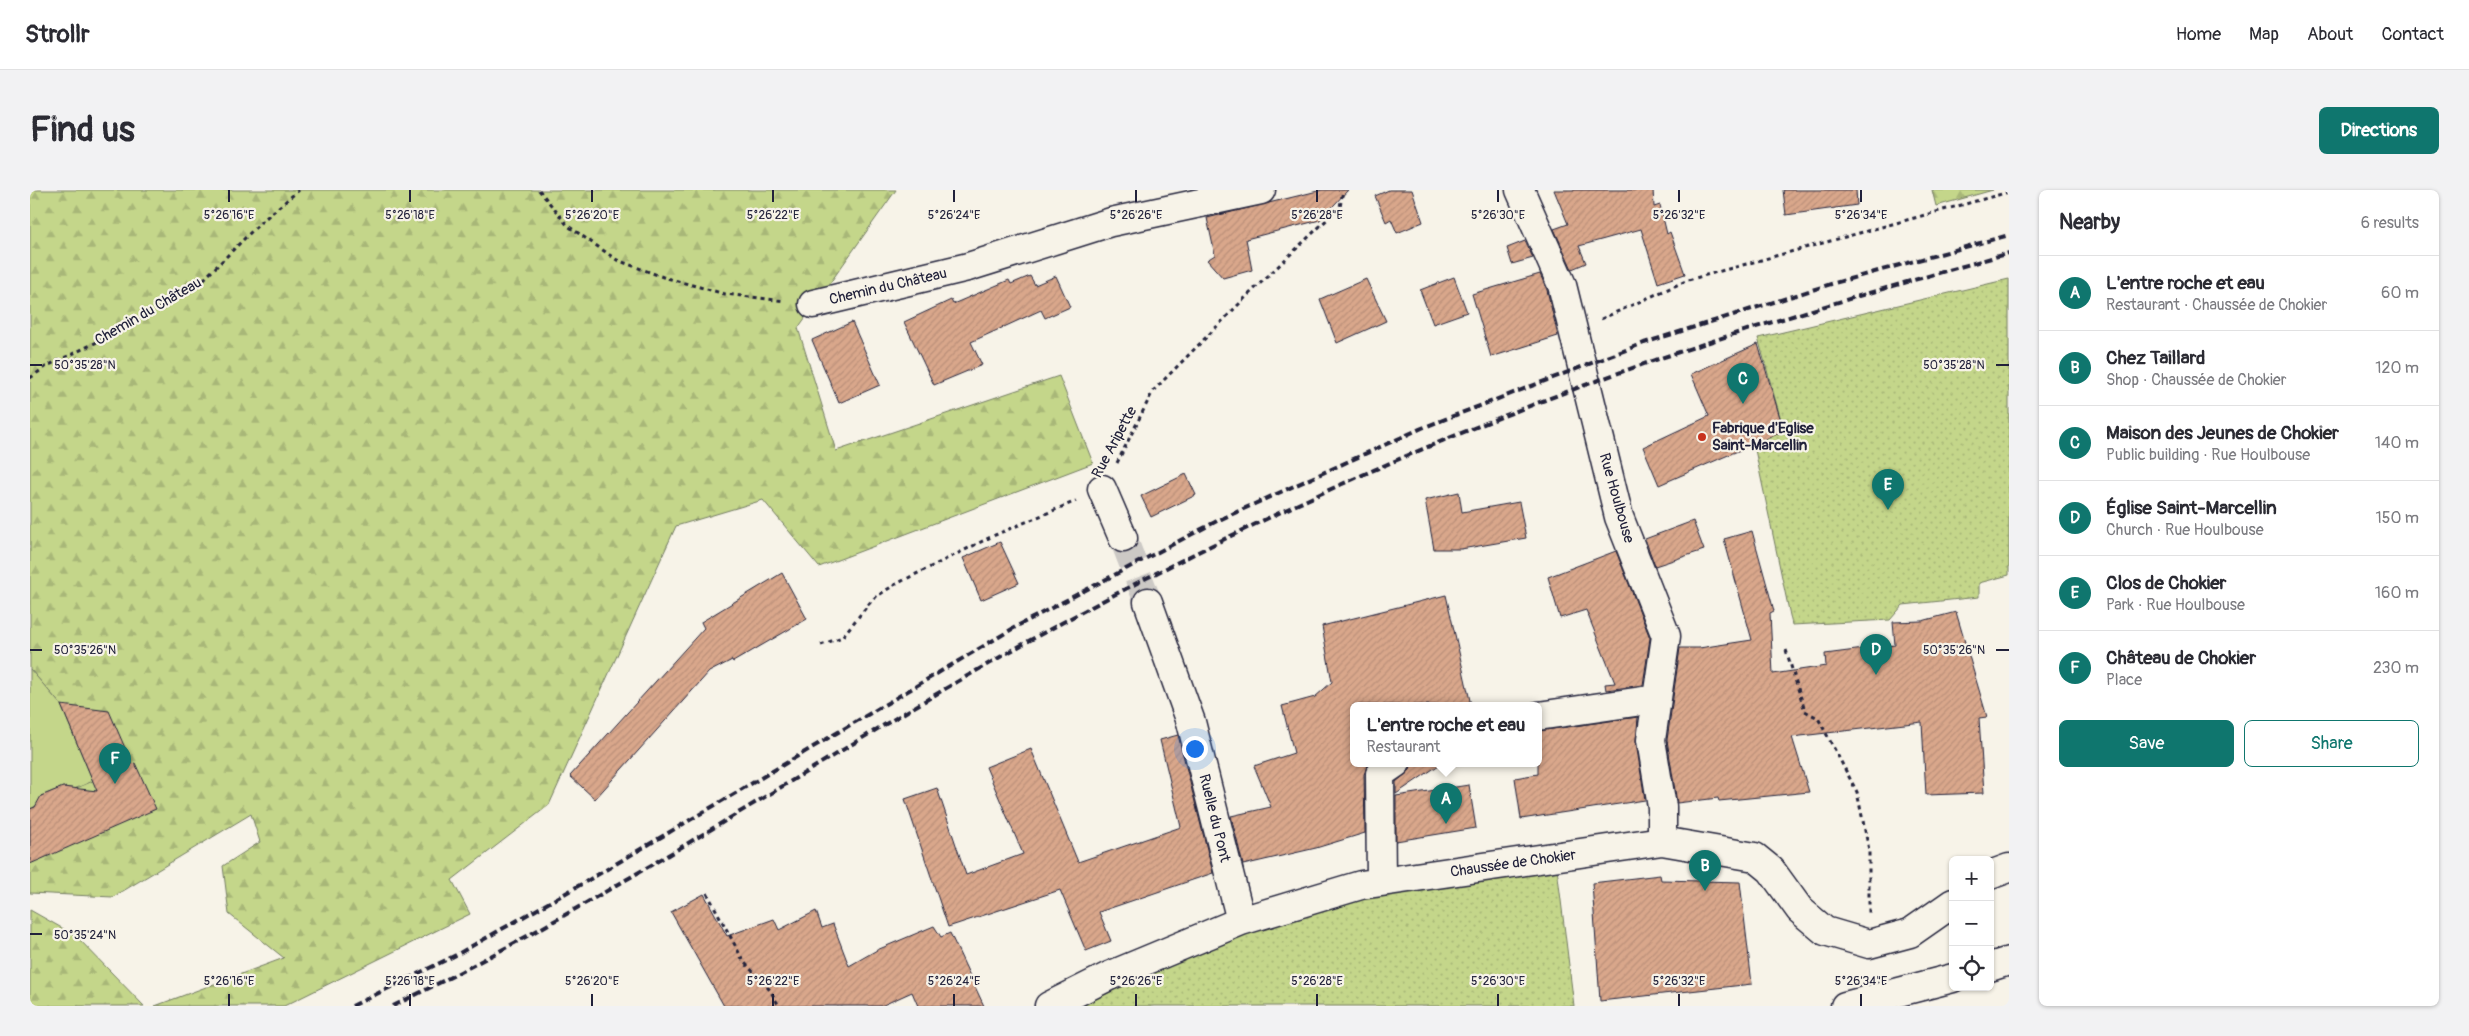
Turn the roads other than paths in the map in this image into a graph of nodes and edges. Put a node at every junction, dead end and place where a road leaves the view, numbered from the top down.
1 (1261, 190) edge
2 (1520, 190) edge
3 (813, 304) road end
4 (1102, 489) road end
5 (1123, 538) tunnel mouth
6 (1148, 602) tunnel mouth
7 (1656, 699) junction
8 (1542, 715) edge
9 (1390, 767) edge
10 (1662, 841) junction
11 (2009, 868) edge
12 (1994, 874) edge
13 (1381, 882) junction
14 (1949, 906) edge
15 (1241, 921) junction
16 (2009, 962) edge
17 (1994, 966) edge
18 (1949, 979) edge
19 (1049, 1006) edge
20 (1845, 1006) edge

1 - 3 street, Chemin du Château
2 - 7 street, Rue Houlbouse
4 - 5 street
6 - 15 street, Ruelle du Pont
7 - 8 street
7 - 10 street, Rue Houlbouse
9 - 13 street
10 - 13 street, Chaussée de Chokier
10 - 14 street, Chaussée de Chokier
11 - 12 street
13 - 15 street, Chaussée de Chokier
15 - 19 street, Chaussée de Chokier
16 - 17 street
18 - 20 street

